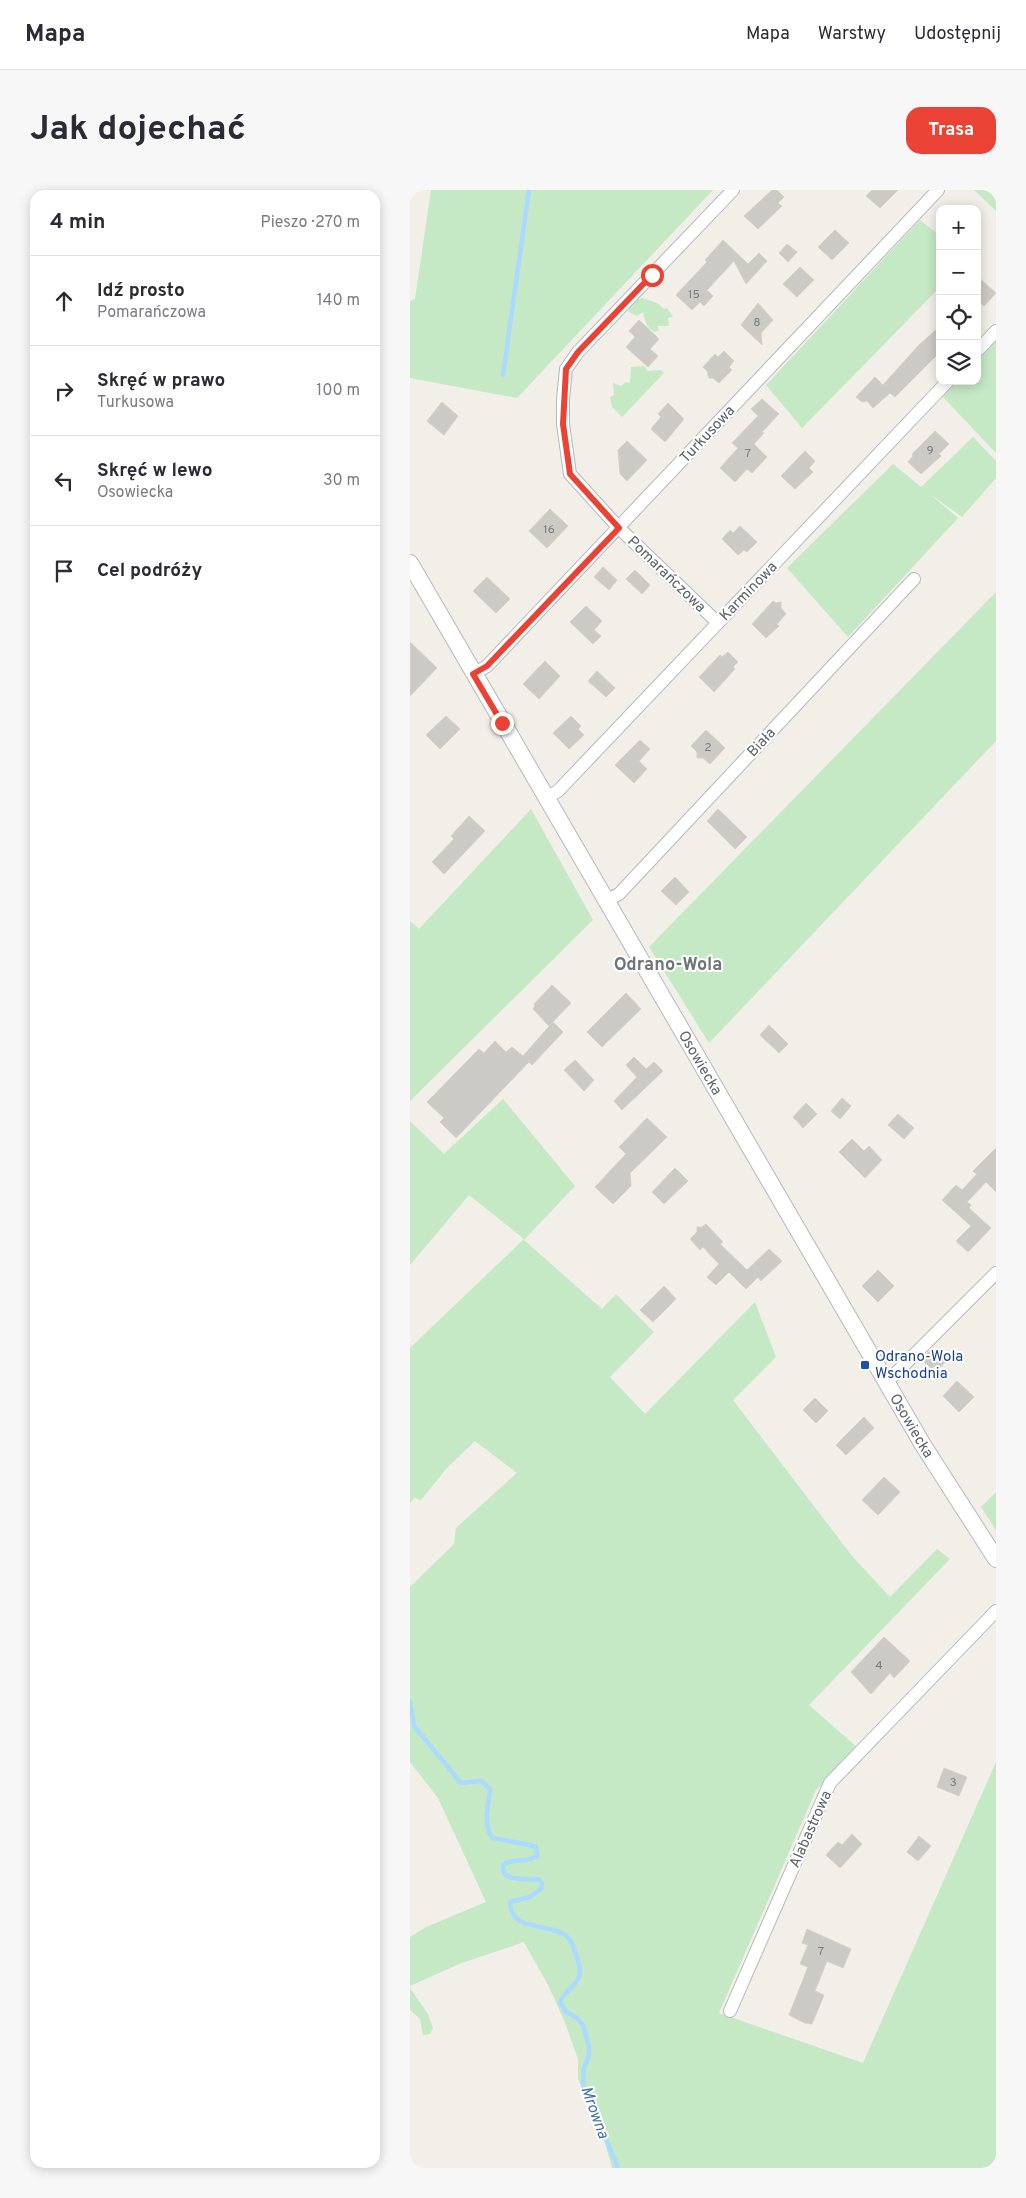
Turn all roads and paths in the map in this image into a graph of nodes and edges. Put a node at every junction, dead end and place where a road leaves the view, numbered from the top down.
1 (733, 190) edge
2 (938, 190) edge
3 (996, 331) edge
4 (981, 347) edge
5 (944, 385) edge
6 (619, 528) junction
7 (410, 563) edge
8 (914, 580) dead end
9 (718, 623) junction
10 (473, 674) junction
11 (546, 798) junction
12 (606, 901) junction
13 (996, 1273) edge
14 (885, 1381) junction
15 (996, 1558) edge
16 (996, 1611) edge
17 (730, 2011) dead end

1 - 6 street, Pomarańczowa
2 - 6 street, Turkusowa
3 - 4 street
5 - 9 street, Karminowa
6 - 9 street, Pomarańczowa
6 - 10 street, Turkusowa
7 - 10 street, Osowiecka
8 - 12 street, Biała
9 - 11 street, Karminowa
10 - 11 street, Osowiecka
11 - 12 street, Osowiecka
12 - 14 street, Osowiecka
13 - 14 street
14 - 15 street, Osowiecka
16 - 17 street, Alabastrowa

